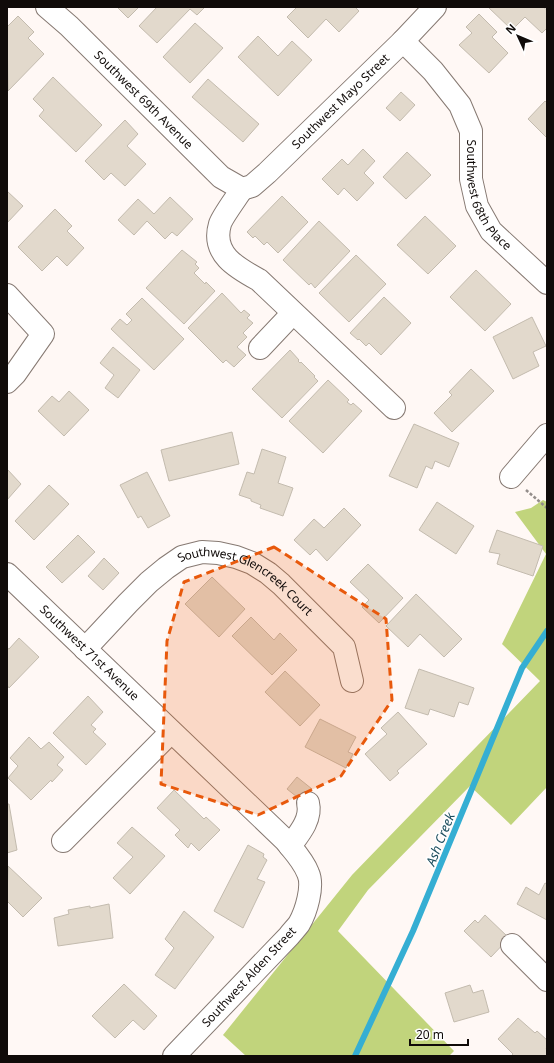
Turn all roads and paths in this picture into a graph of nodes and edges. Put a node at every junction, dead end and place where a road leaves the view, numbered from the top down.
1 (46, 7) edge
2 (435, 7) edge
3 (403, 41) junction
4 (242, 189) junction
5 (547, 284) edge
6 (7, 295) edge
7 (293, 312) junction
8 (260, 348) dead end
9 (7, 382) edge
10 (394, 408) dead end
11 (547, 436) edge
12 (511, 478) joint
13 (547, 508) edge
14 (7, 574) edge
15 (84, 649) junction
16 (352, 681) dead end
17 (171, 732) junction
18 (308, 803) dead end
19 (63, 841) dead end
20 (290, 846) junction
21 (310, 890) joint
22 (512, 945) dead end
23 (547, 980) edge
24 (174, 1056) edge

1 - 4 street, Southwest 69th Avenue
2 - 3 street, Southwest Mayo Street
3 - 4 street, Southwest Mayo Street
3 - 5 street, Southwest 68th Place
4 - 7 street
6 - 9 street
7 - 8 street
7 - 10 street
11 - 12 street
12 - 13 path
14 - 15 street, Southwest 71st Avenue
15 - 16 street, Southwest Glencreek Court
15 - 17 street, Southwest 71st Avenue
17 - 19 street
17 - 20 street, Southwest 71st Avenue
18 - 20 street
20 - 21 street, Southwest 71st Avenue
21 - 24 street, Southwest Alden Street
22 - 23 street

